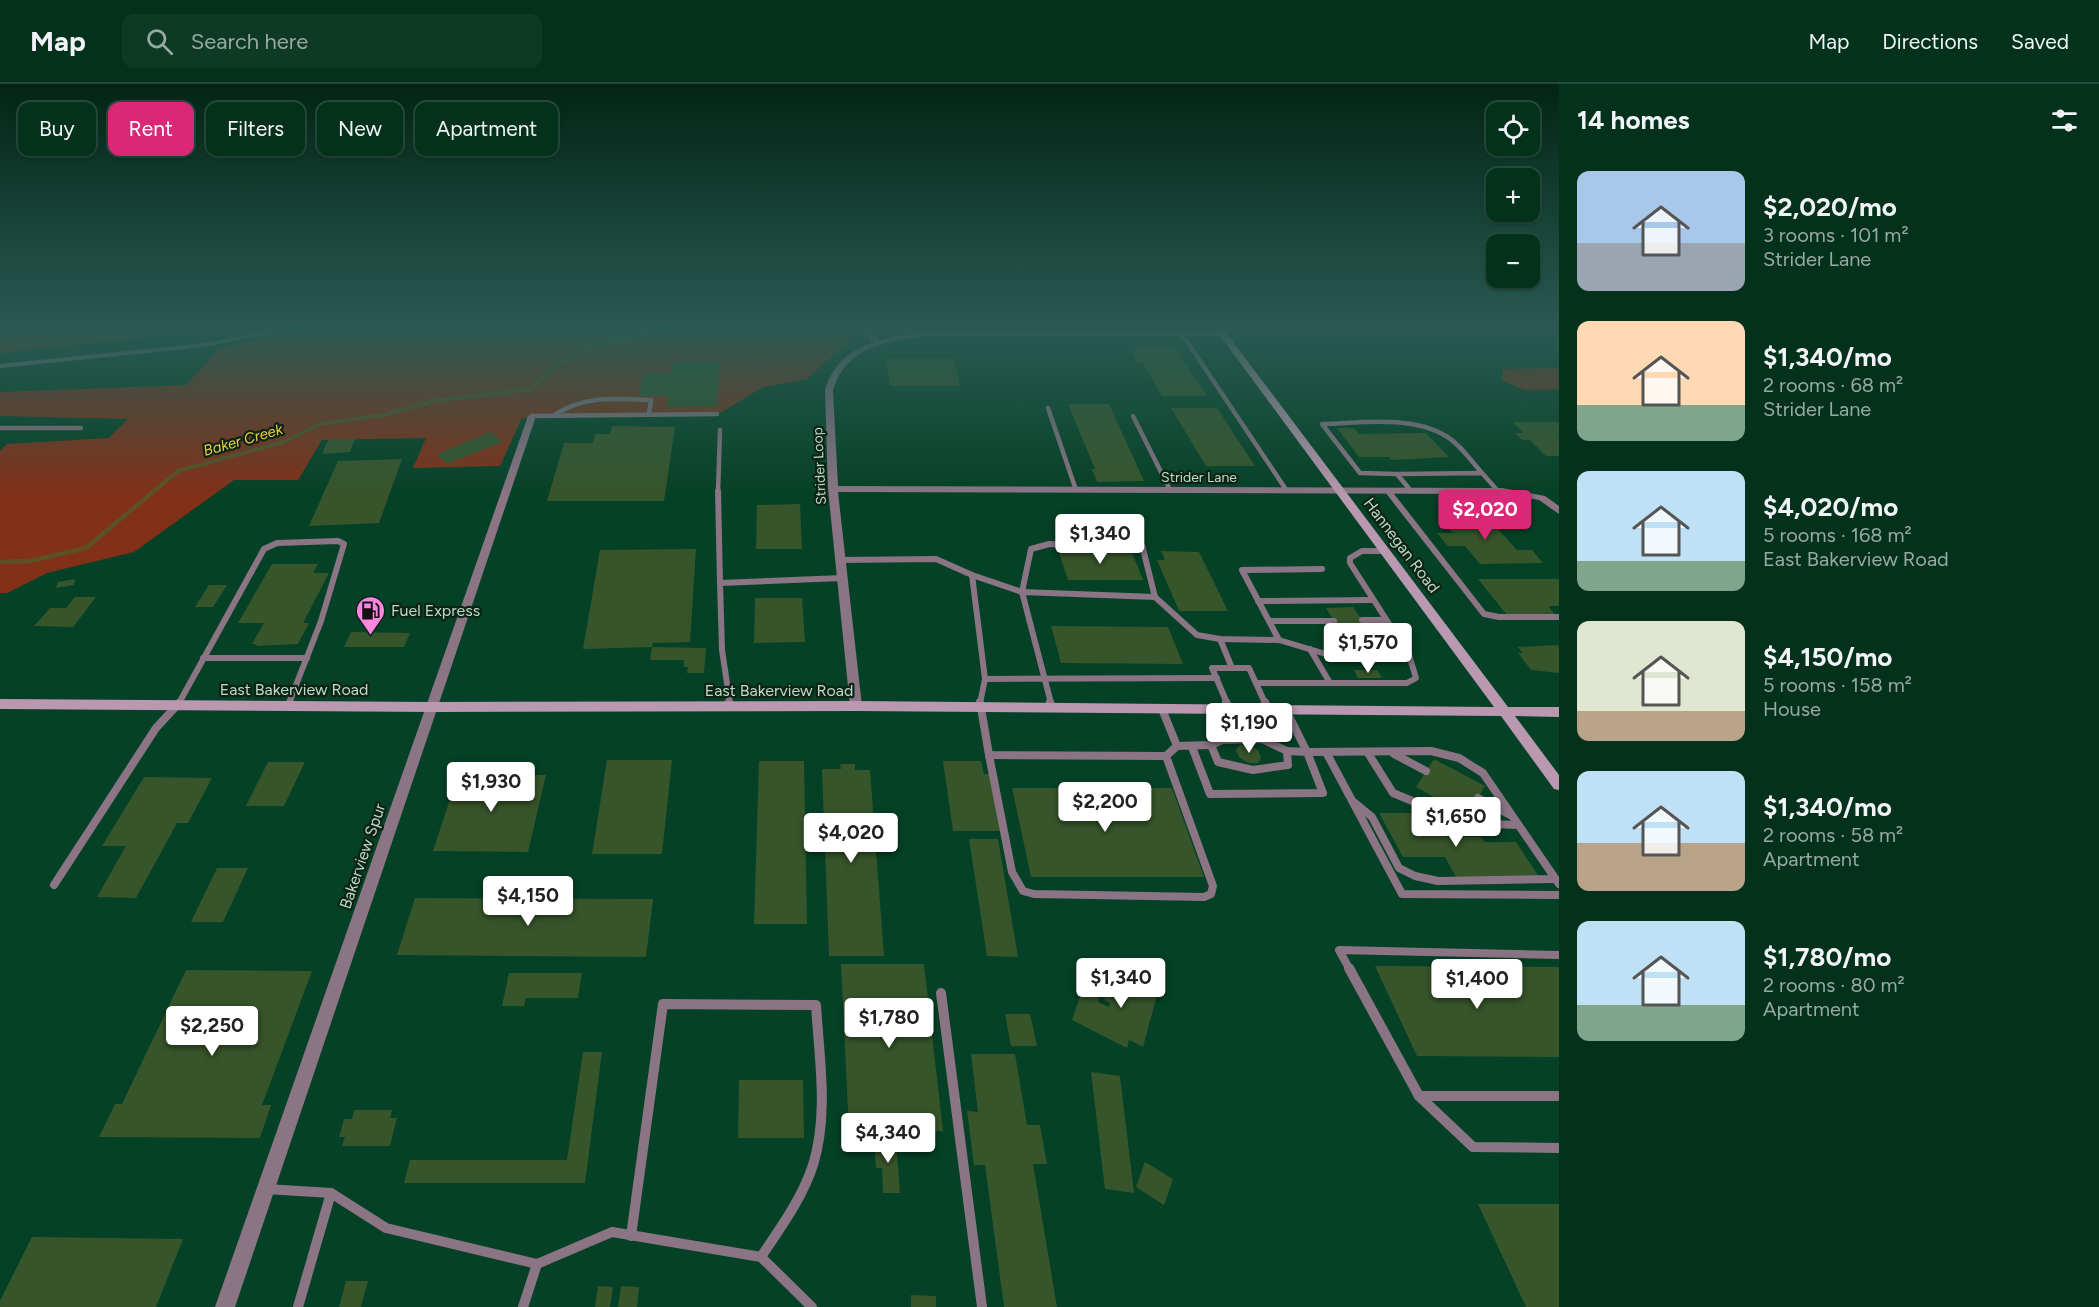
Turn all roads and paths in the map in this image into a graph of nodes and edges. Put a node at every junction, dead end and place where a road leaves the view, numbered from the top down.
1 (831, 383) edge
2 (1215, 383) edge
3 (1260, 383) edge
4 (1048, 408) dead end
5 (556, 414) junction
6 (649, 414) junction
7 (717, 414) dead end
8 (532, 416) joint
9 (1133, 416) dead end
10 (0, 428) edge
11 (81, 428) dead end
12 (720, 430) dead end
13 (1482, 473) junction
14 (1397, 474) junction
15 (833, 489) junction
16 (1076, 490) junction
17 (1170, 490) junction
18 (1287, 490) junction
19 (1341, 491) junction
20 (1388, 491) junction
21 (1411, 491) junction
22 (1498, 491) junction
23 (1559, 511) edge
24 (1386, 551) junction
25 (840, 560) junction
26 (1322, 569) dead end
27 (972, 575) junction
28 (842, 578) junction
29 (720, 582) junction
30 (1022, 592) junction
31 (1155, 597) junction
32 (1372, 600) junction
33 (1258, 601) junction
34 (1559, 617) edge
35 (1362, 620) dead end
36 (1386, 620) junction
37 (1269, 621) junction
38 (1334, 621) dead end
39 (1220, 639) junction
40 (1279, 640) junction
41 (1310, 650) junction
42 (1409, 655) junction
43 (203, 658) junction
44 (307, 658) junction
45 (1233, 668) junction
46 (1217, 678) junction
47 (985, 679) junction
48 (1044, 679) junction
49 (1256, 683) junction
50 (1330, 683) junction
51 (0, 704) edge
52 (178, 705) junction
53 (288, 706) junction
54 (730, 706) junction
55 (856, 706) junction
56 (433, 707) junction
57 (979, 707) junction
58 (1052, 708) junction
59 (1162, 709) junction
60 (1230, 710) junction
61 (1269, 711) junction
62 (1286, 711) junction
63 (1559, 712) edge
64 (1506, 713) junction
65 (1177, 746) junction
66 (1211, 746) junction
67 (1192, 747) junction
68 (1287, 751) junction
69 (1307, 752) junction
70 (1326, 752) junction
71 (1368, 753) junction
72 (1391, 753) junction
73 (989, 754) junction
74 (1166, 756) junction
75 (1426, 771) dead end
76 (1559, 785) edge
77 (1478, 798) dead end
78 (1351, 799) junction
79 (1510, 816) junction
80 (1518, 825) junction
81 (1557, 882) edge
82 (54, 885) dead end
83 (1559, 895) edge
84 (1559, 955) edge
85 (941, 993) dead end
86 (1419, 1096) junction
87 (1559, 1096) edge
88 (1559, 1148) edge
89 (266, 1189) junction
90 (331, 1193) junction
91 (631, 1236) junction
92 (761, 1257) junction
93 (537, 1264) junction
94 (225, 1307) edge
95 (298, 1307) edge
96 (523, 1307) edge
97 (812, 1307) edge
98 (981, 1307) edge

1 - 15 street, Strider Loop
2 - 18 lane
3 - 19 main road, Hannegan Road
4 - 16 lane
5 - 6 lane
5 - 6 lane
5 - 8 lane
6 - 7 lane
8 - 56 street, Bakerview Spur
9 - 17 lane
10 - 11 lane
12 - 29 lane
13 - 14 lane
13 - 14 lane
13 - 22 lane
14 - 21 lane
15 - 16 street, Strider Lane
15 - 25 street, Strider Loop
16 - 17 street, Strider Lane
17 - 18 street, Strider Lane
18 - 19 street, Strider Lane
19 - 20 street, Strider Lane
19 - 24 main road, Hannegan Road
20 - 21 street, Strider Lane
20 - 34 lane
21 - 22 street, Strider Lane
22 - 23 street, Strider Lane
24 - 32 lane
24 - 64 main road, Hannegan Road
25 - 27 lane
25 - 28 street, Strider Loop
26 - 33 lane
27 - 30 lane
27 - 47 lane
28 - 29 lane
28 - 55 street, Strider Loop
29 - 54 lane
30 - 31 lane
30 - 31 lane
30 - 48 lane
31 - 39 lane
32 - 33 lane
32 - 36 lane
33 - 37 lane
35 - 36 lane
36 - 42 lane
37 - 38 lane
37 - 40 lane
39 - 40 lane
39 - 45 lane
40 - 41 lane
41 - 42 lane
41 - 50 lane
42 - 50 lane
43 - 44 lane
43 - 44 lane
43 - 52 lane
44 - 53 lane
45 - 46 lane
45 - 49 lane
46 - 48 lane
46 - 60 lane
47 - 48 lane
47 - 57 lane
48 - 58 lane
49 - 50 lane
49 - 61 lane
51 - 52 main road, East Bakerview Road
52 - 53 main road, East Bakerview Road
52 - 82 lane
53 - 56 main road, East Bakerview Road
54 - 55 main road, East Bakerview Road
54 - 56 main road, East Bakerview Road
55 - 57 main road, East Bakerview Road
56 - 89 street, Bakerview Spur
57 - 58 main road, East Bakerview Road
57 - 73 lane
58 - 59 main road, East Bakerview Road
59 - 60 main road, East Bakerview Road
59 - 65 lane
60 - 61 main road, East Bakerview Road
61 - 62 main road, East Bakerview Road
62 - 64 main road, East Bakerview Road
62 - 69 lane
63 - 64 main road, East Bakerview Road
64 - 76 main road, Hannegan Road
65 - 67 lane
65 - 74 lane
66 - 67 lane
66 - 68 lane
66 - 68 lane
67 - 69 lane
68 - 69 lane
69 - 70 lane
70 - 71 lane
70 - 78 lane
71 - 72 lane
71 - 80 lane
72 - 75 lane
72 - 79 lane
73 - 74 lane
73 - 74 lane
77 - 79 lane
78 - 81 lane
78 - 83 lane
79 - 80 lane
80 - 81 lane
84 - 86 lane
85 - 98 lane
86 - 87 lane
86 - 88 lane
89 - 90 lane
89 - 94 street, Bakerview Spur
90 - 93 lane
90 - 95 lane
91 - 92 lane
91 - 92 lane
91 - 93 lane
92 - 97 lane
93 - 96 lane

